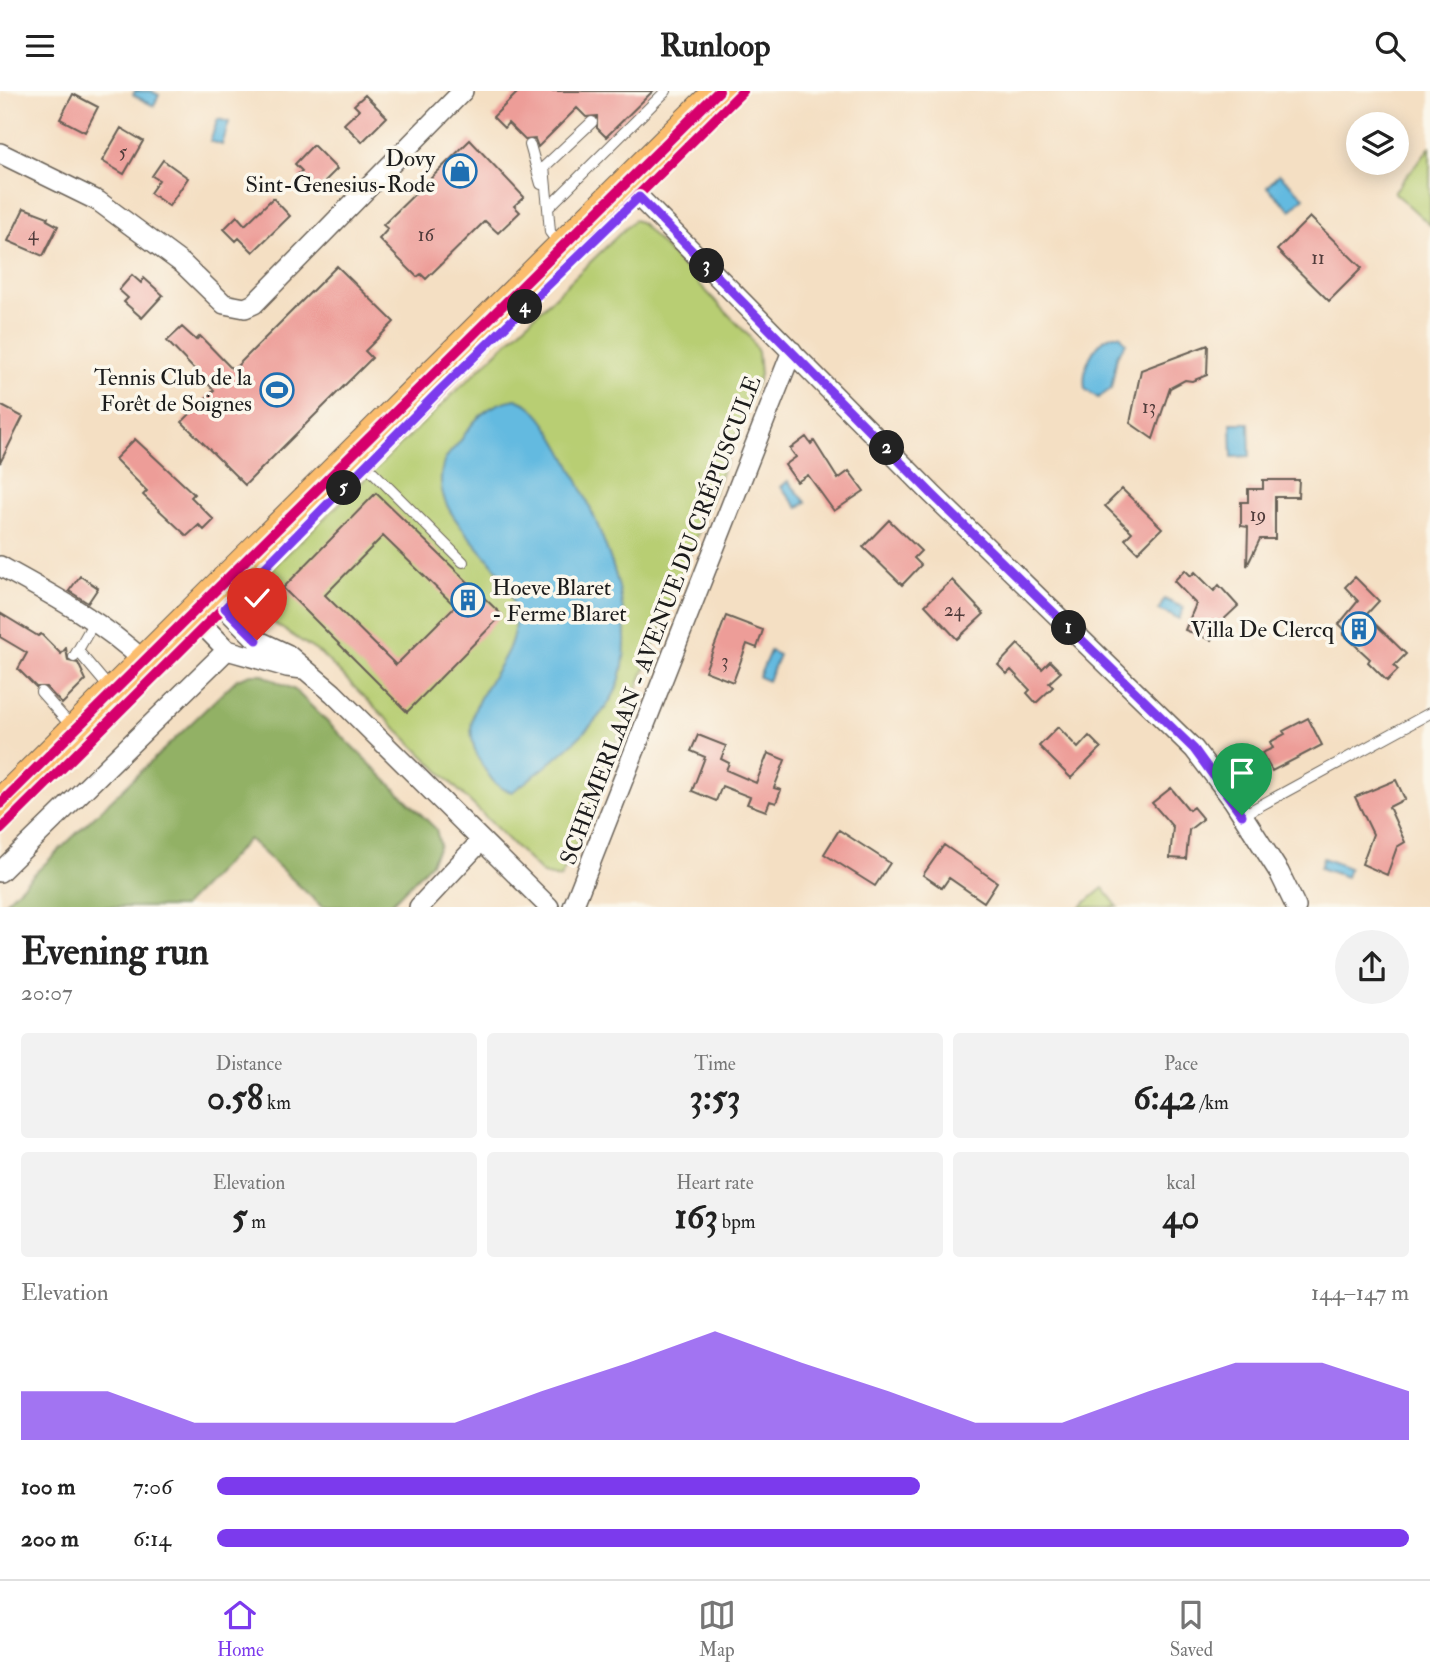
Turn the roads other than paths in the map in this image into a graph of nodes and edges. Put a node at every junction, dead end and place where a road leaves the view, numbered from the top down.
1 (463, 91) edge
2 (666, 91) edge
3 (719, 91) edge
4 (592, 122) dead end
5 (530, 145) dead end
6 (0, 153) edge
7 (626, 184) junction
8 (548, 208) junction
9 (562, 247) junction
10 (792, 351) junction
11 (355, 453) junction
12 (463, 562) dead end
13 (0, 566) edge
14 (202, 605) junction
15 (94, 622) junction
16 (227, 650) junction
17 (145, 662) junction
18 (303, 669) junction
19 (41, 692) dead end
20 (114, 692) junction
21 (1430, 713) edge
22 (75, 730) junction
23 (0, 804) edge
24 (1242, 815) junction
25 (481, 841) junction
26 (0, 872) edge
27 (419, 907) edge
28 (549, 907) edge
29 (573, 907) edge
30 (1296, 907) edge

1 - 6 street
2 - 8 lane
3 - 7 main road
4 - 8 lane
5 - 8 lane
7 - 9 main road
7 - 10 street
8 - 9 lane
9 - 11 main road
10 - 24 street
10 - 29 street, SCHEMERLAAN - AVENUE DU CRÉPUSCULE
11 - 12 lane
11 - 14 main road
13 - 15 street
14 - 16 street
14 - 17 main road
14 - 18 street
15 - 17 street
15 - 20 lane
16 - 18 street
16 - 26 street
17 - 20 main road
18 - 25 street
19 - 22 lane
20 - 22 main road
21 - 24 lane
22 - 23 main road
24 - 30 street
25 - 27 street
25 - 28 street

